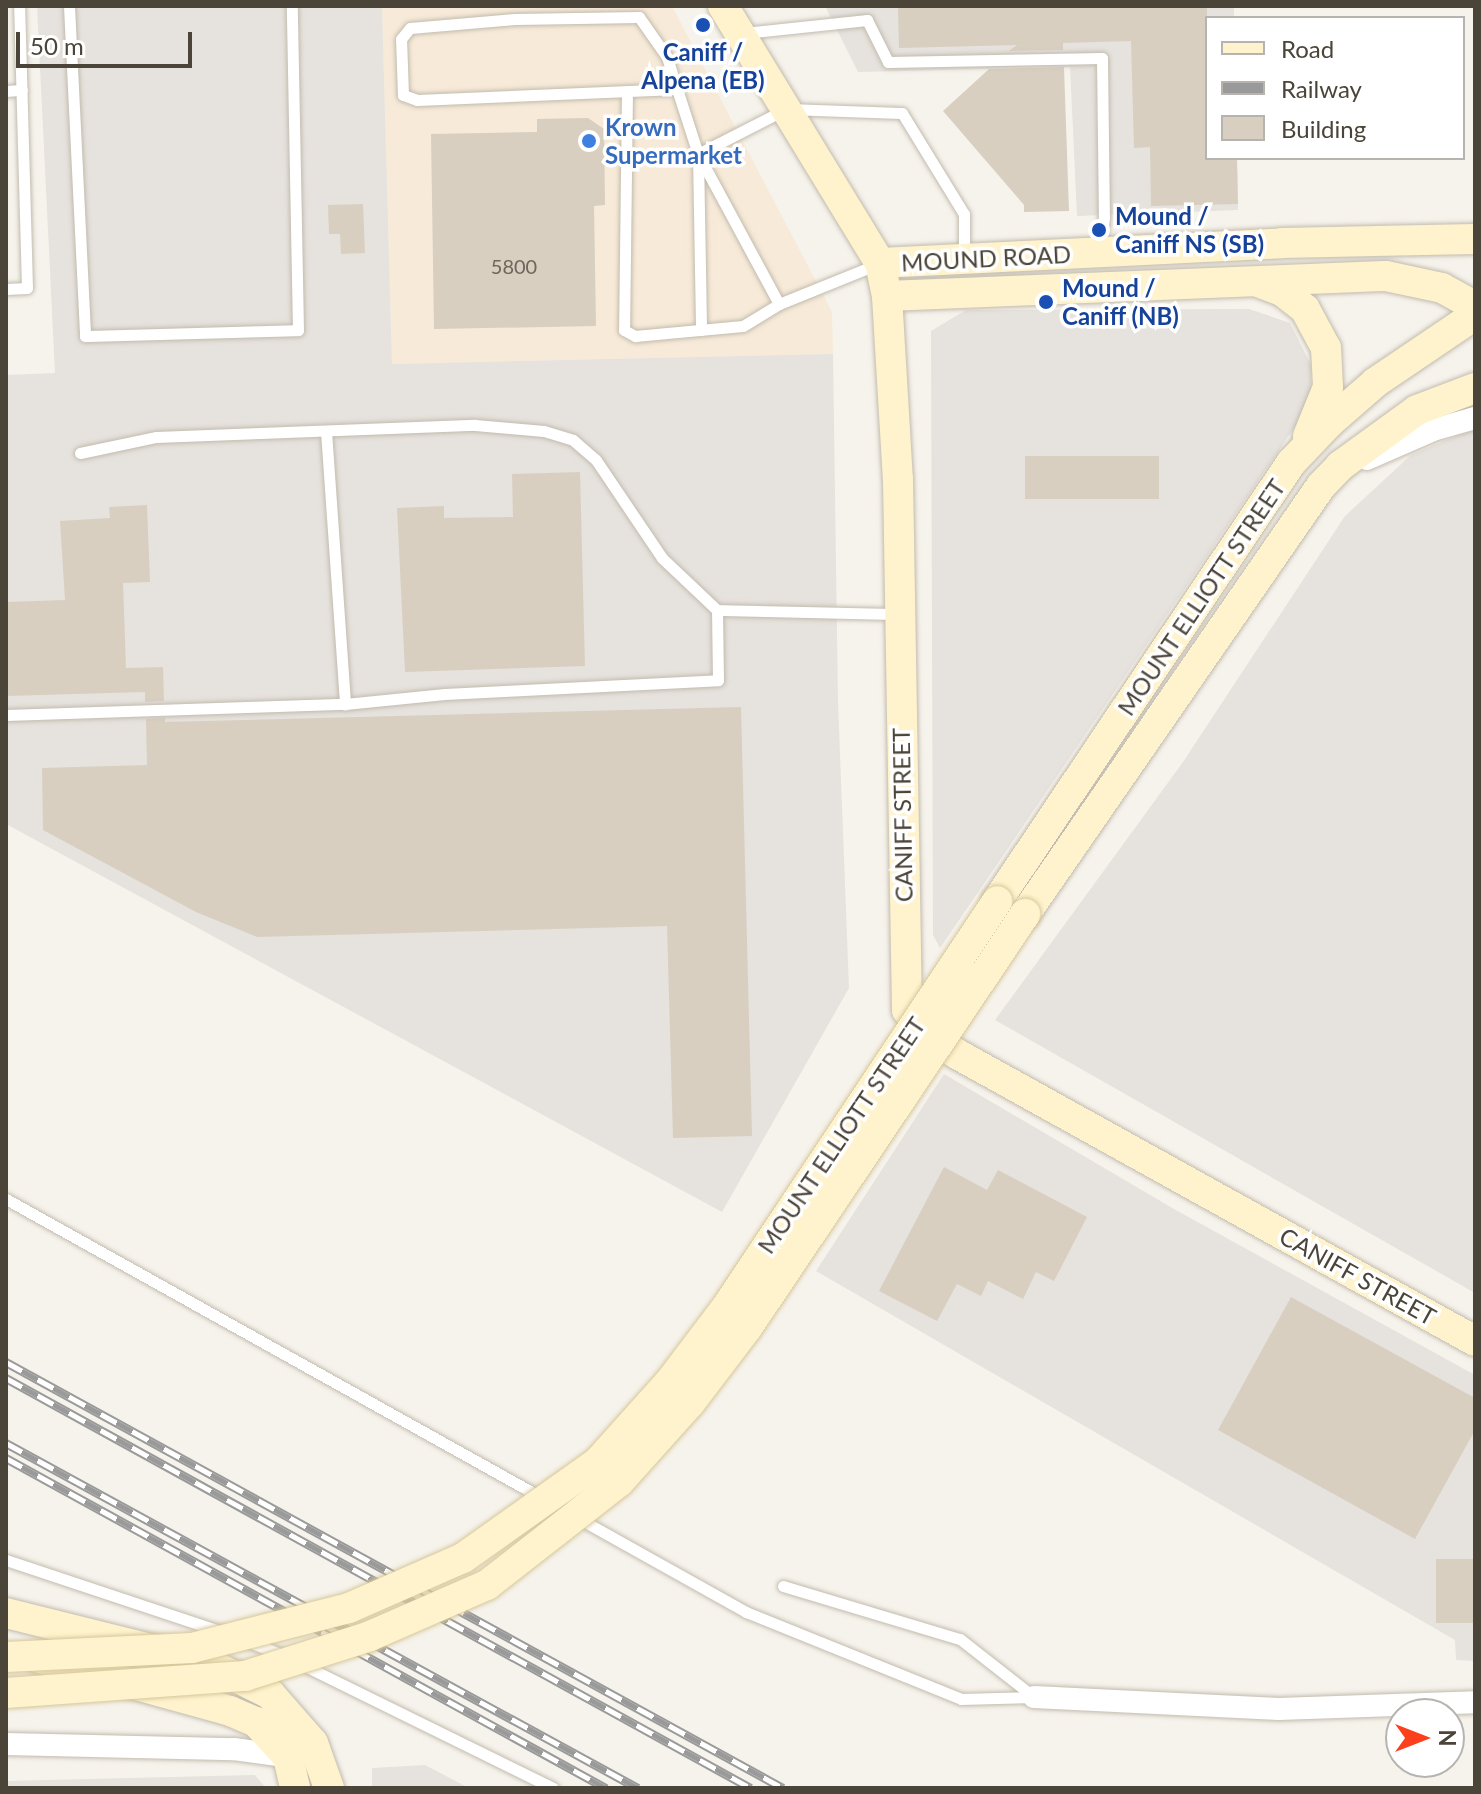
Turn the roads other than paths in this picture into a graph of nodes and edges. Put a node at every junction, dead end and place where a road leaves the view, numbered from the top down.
1 (19, 6) edge
2 (69, 6) edge
3 (292, 6) edge
4 (723, 6) edge
5 (740, 33) junction
6 (677, 89) junction
7 (22, 90) junction
8 (6, 91) edge
9 (627, 91) junction
10 (786, 109) junction
11 (698, 154) junction
12 (1475, 239) edge
13 (1100, 252) junction
14 (964, 259) junction
15 (880, 263) junction
16 (1244, 279) junction
17 (6, 289) edge
18 (887, 296) junction
19 (779, 304) junction
20 (1475, 306) edge
21 (1475, 315) edge
22 (701, 330) junction
23 (1475, 388) edge
24 (1475, 418) edge
25 (326, 431) junction
26 (80, 453) dead end
27 (1291, 463) junction
28 (1321, 486) junction
29 (717, 610) junction
30 (900, 614) junction
31 (345, 704) junction
32 (6, 715) edge
33 (6, 1199) edge
34 (1475, 1341) edge
35 (6, 1560) edge
36 (783, 1586) dead end
37 (6, 1613) edge
38 (6, 1648) edge
39 (6, 1657) edge
40 (6, 1693) edge
41 (1034, 1697) junction
42 (1475, 1702) edge
43 (6, 1744) edge
44 (303, 1754) junction
45 (295, 1788) edge
46 (329, 1788) edge
47 (553, 1788) edge

1 - 7 lane
2 - 3 lane
4 - 5 main road, CANIFF STREET
5 - 10 main road, CANIFF STREET
5 - 13 lane
6 - 9 lane
6 - 9 lane
6 - 11 lane
7 - 8 lane
7 - 17 lane
9 - 22 lane
10 - 11 lane
10 - 14 lane
10 - 15 main road, CANIFF STREET
11 - 19 lane
11 - 22 lane
12 - 13 main road, MOUND ROAD
13 - 14 main road, MOUND ROAD
14 - 15 main road, MOUND ROAD
15 - 18 main road, CANIFF STREET
15 - 19 lane
16 - 18 main road, MOUND ROAD
16 - 20 main road, MOUND ROAD
16 - 27 main road
18 - 30 main road, CANIFF STREET
19 - 22 lane
21 - 27 main road, MOUNT ELLIOTT STREET
23 - 28 main road, MOUNT ELLIOTT STREET
24 - 28 street
25 - 26 lane
25 - 29 lane
25 - 31 lane
27 - 39 main road, MOUNT ELLIOTT STREET, bridge
28 - 40 main road, MOUNT ELLIOTT STREET, bridge
29 - 30 lane
29 - 31 lane
30 - 34 main road, CANIFF STREET
31 - 32 lane
33 - 41 lane
35 - 47 lane
36 - 41 lane
37 - 44 main road
38 - 44 main road
41 - 42 street
43 - 44 street
44 - 45 main road
44 - 46 main road

